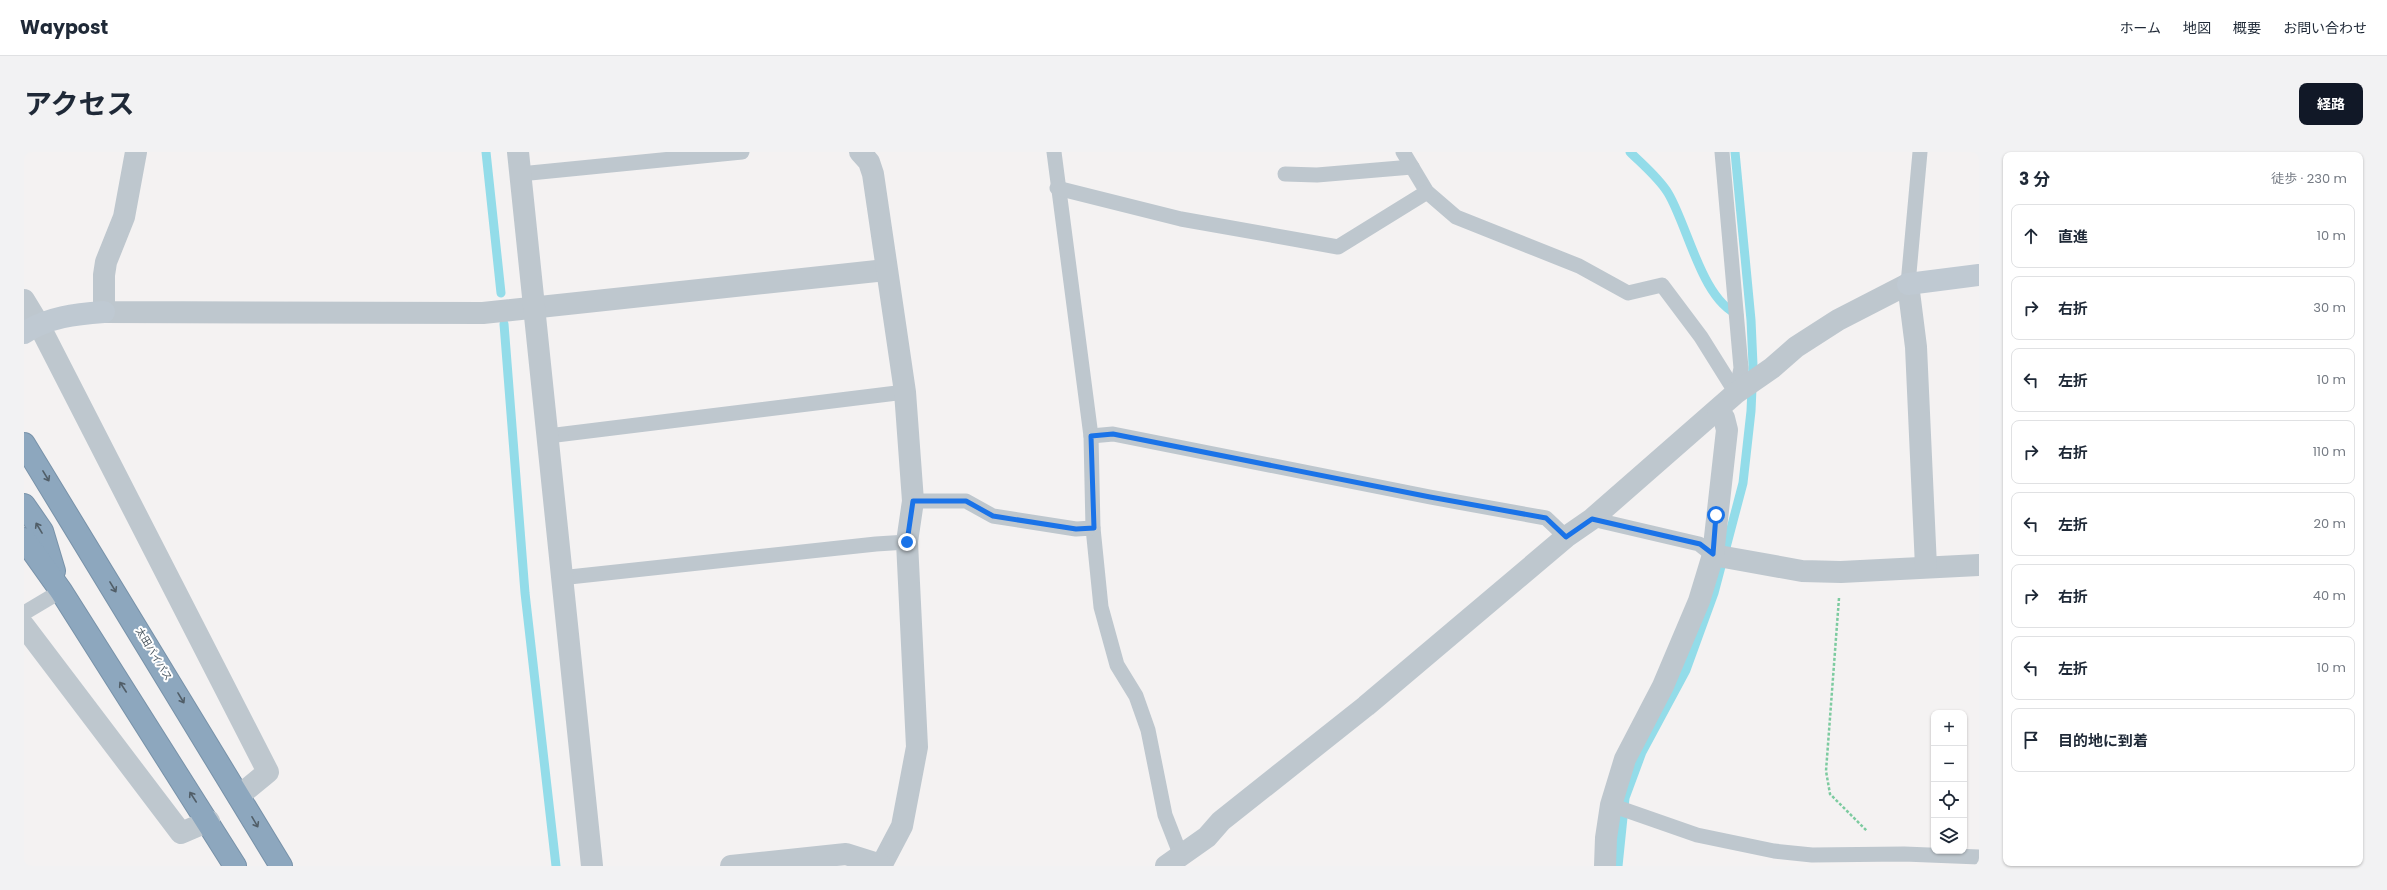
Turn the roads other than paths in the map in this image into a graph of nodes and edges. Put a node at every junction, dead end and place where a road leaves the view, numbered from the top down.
1 (136, 152) edge
2 (518, 152) edge
3 (742, 152) edge
4 (860, 152) edge
5 (1054, 152) edge
6 (1403, 152) edge
7 (1722, 152) edge
8 (1920, 152) edge
9 (656, 156) edge
10 (1412, 167) junction
11 (520, 174) junction
12 (1285, 174) dead end
13 (1057, 188) junction
14 (1427, 192) junction
15 (886, 270) junction
16 (1979, 275) edge
17 (1908, 284) junction
18 (24, 300) edge
19 (534, 308) junction
20 (104, 312) junction
21 (31, 328) edge
22 (905, 392) junction
23 (1736, 393) junction
24 (1718, 410) junction
25 (548, 436) junction
26 (1091, 436) junction
27 (24, 444) edge
28 (913, 501) junction
29 (24, 506) edge
30 (1592, 519) junction
31 (1094, 528) junction
32 (1566, 537) junction
33 (24, 539) edge
34 (907, 542) junction
35 (1713, 554) junction
36 (1979, 565) edge
37 (1926, 568) junction
38 (560, 578) junction
39 (61, 591) junction
40 (24, 613) edge
41 (24, 626) edge
42 (240, 795) junction
43 (1611, 805) junction
44 (208, 821) junction
45 (1979, 857) edge
46 (1173, 861) edge
47 (235, 866) edge
48 (281, 866) edge
49 (592, 866) edge
50 (731, 866) edge
51 (881, 866) edge
52 (1605, 866) edge

1 - 20 street
2 - 11 street
3 - 9 lane
4 - 15 street
5 - 13 lane
6 - 10 lane
7 - 23 lane
8 - 17 lane
9 - 11 lane
10 - 12 lane
10 - 14 lane
11 - 19 street
13 - 14 lane
13 - 26 lane
14 - 23 lane
15 - 19 street
15 - 22 street
16 - 17 street
17 - 23 street
17 - 37 street
18 - 21 street
19 - 20 street
19 - 25 street
20 - 21 street
21 - 42 street
22 - 25 lane
22 - 28 street
23 - 24 street
24 - 30 street
24 - 35 street
25 - 38 street
26 - 31 lane
26 - 32 lane
27 -> 42 highway, 太田バイパス
28 - 31 lane
28 - 34 street
39 -> 29 highway
30 - 32 street
30 - 35 lane
31 - 46 lane
32 - 46 street
33 - 39 highway
34 - 38 lane
34 - 51 street
35 - 37 street
35 - 43 street
36 - 37 street
38 - 49 street
39 - 40 lane
44 -> 39 highway
41 - 44 street
42 -> 48 highway, 太田バイパス
43 - 45 lane
43 - 52 street
44 - 47 highway
50 - 51 street

